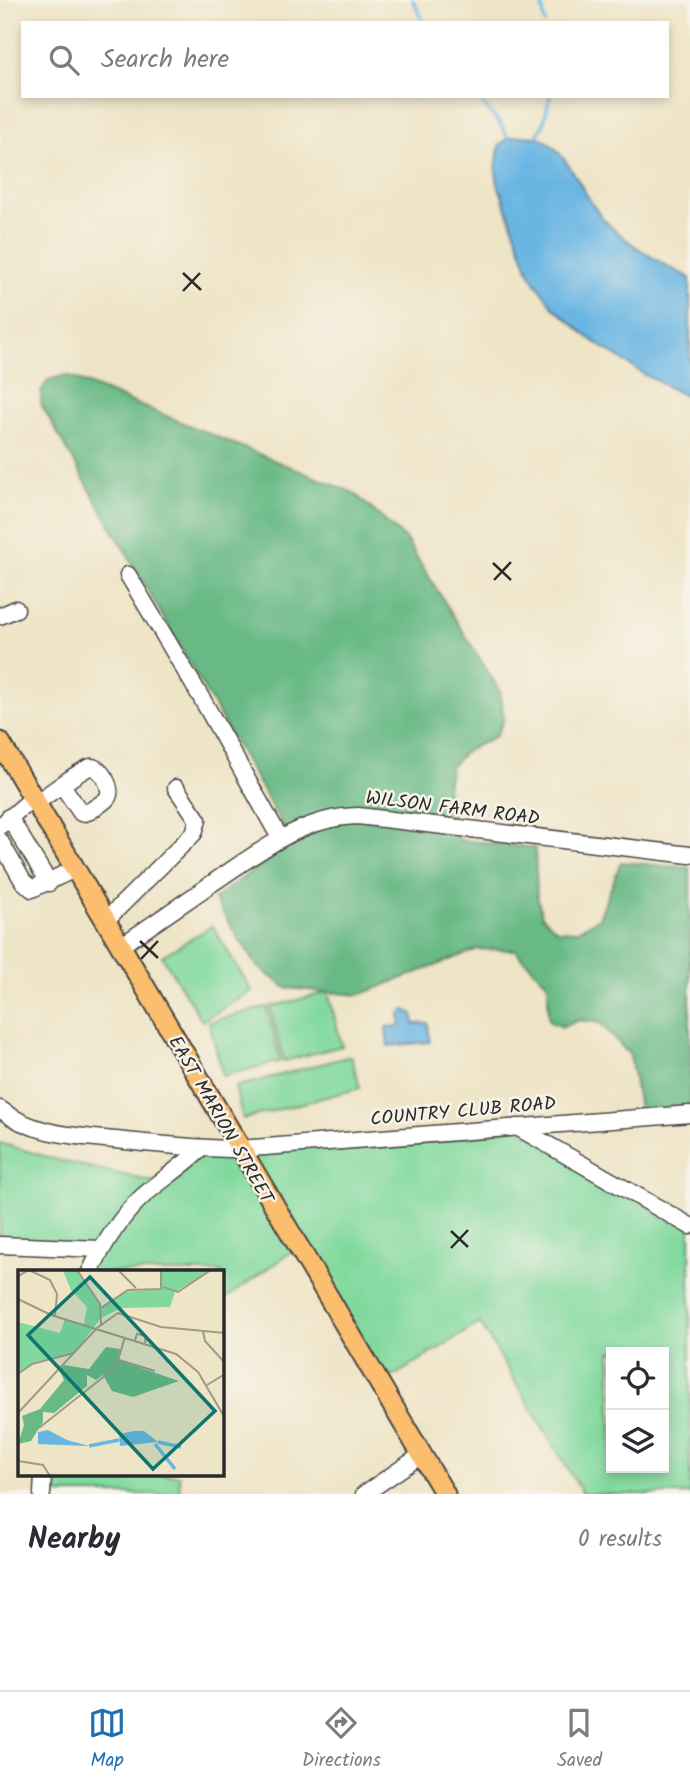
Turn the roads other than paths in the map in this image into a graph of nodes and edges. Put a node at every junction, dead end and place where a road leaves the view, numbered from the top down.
1 (128, 575) dead end
2 (16, 609) dead end
3 (0, 616) edge
4 (0, 742) edge
5 (62, 785) dead end
6 (176, 788) dead end
7 (35, 800) junction
8 (4, 822) edge
9 (281, 838) junction
10 (0, 841) edge
11 (690, 855) edge
12 (75, 869) junction
13 (49, 883) junction
14 (106, 920) junction
15 (121, 946) junction
16 (0, 1109) edge
17 (690, 1114) edge
18 (517, 1127) junction
19 (201, 1149) junction
20 (239, 1149) junction
21 (690, 1226) edge
22 (0, 1245) edge
23 (101, 1249) junction
24 (91, 1270) edge
25 (423, 1454) junction
26 (43, 1476) edge
27 (42, 1494) edge
28 (364, 1494) edge
29 (445, 1494) edge

1 - 9 street
2 - 3 street
4 - 7 main road, EAST MARION STREET
5 - 7 street
6 - 14 street
7 - 8 street
7 - 12 main road, EAST MARION STREET
8 - 13 street
9 - 11 street, WILSON FARM ROAD
9 - 15 street, WILSON FARM ROAD
10 - 13 street
12 - 13 street
12 - 14 main road, EAST MARION STREET
14 - 15 main road, EAST MARION STREET
15 - 20 main road, EAST MARION STREET
16 - 19 street, COUNTRY CLUB ROAD
17 - 18 street, COUNTRY CLUB ROAD
18 - 20 street, COUNTRY CLUB ROAD
18 - 21 street
19 - 20 street, COUNTRY CLUB ROAD
19 - 23 street
20 - 25 main road, EAST MARION STREET
22 - 23 street
23 - 24 street
25 - 28 street
25 - 29 main road, EAST MARION STREET
26 - 27 street

